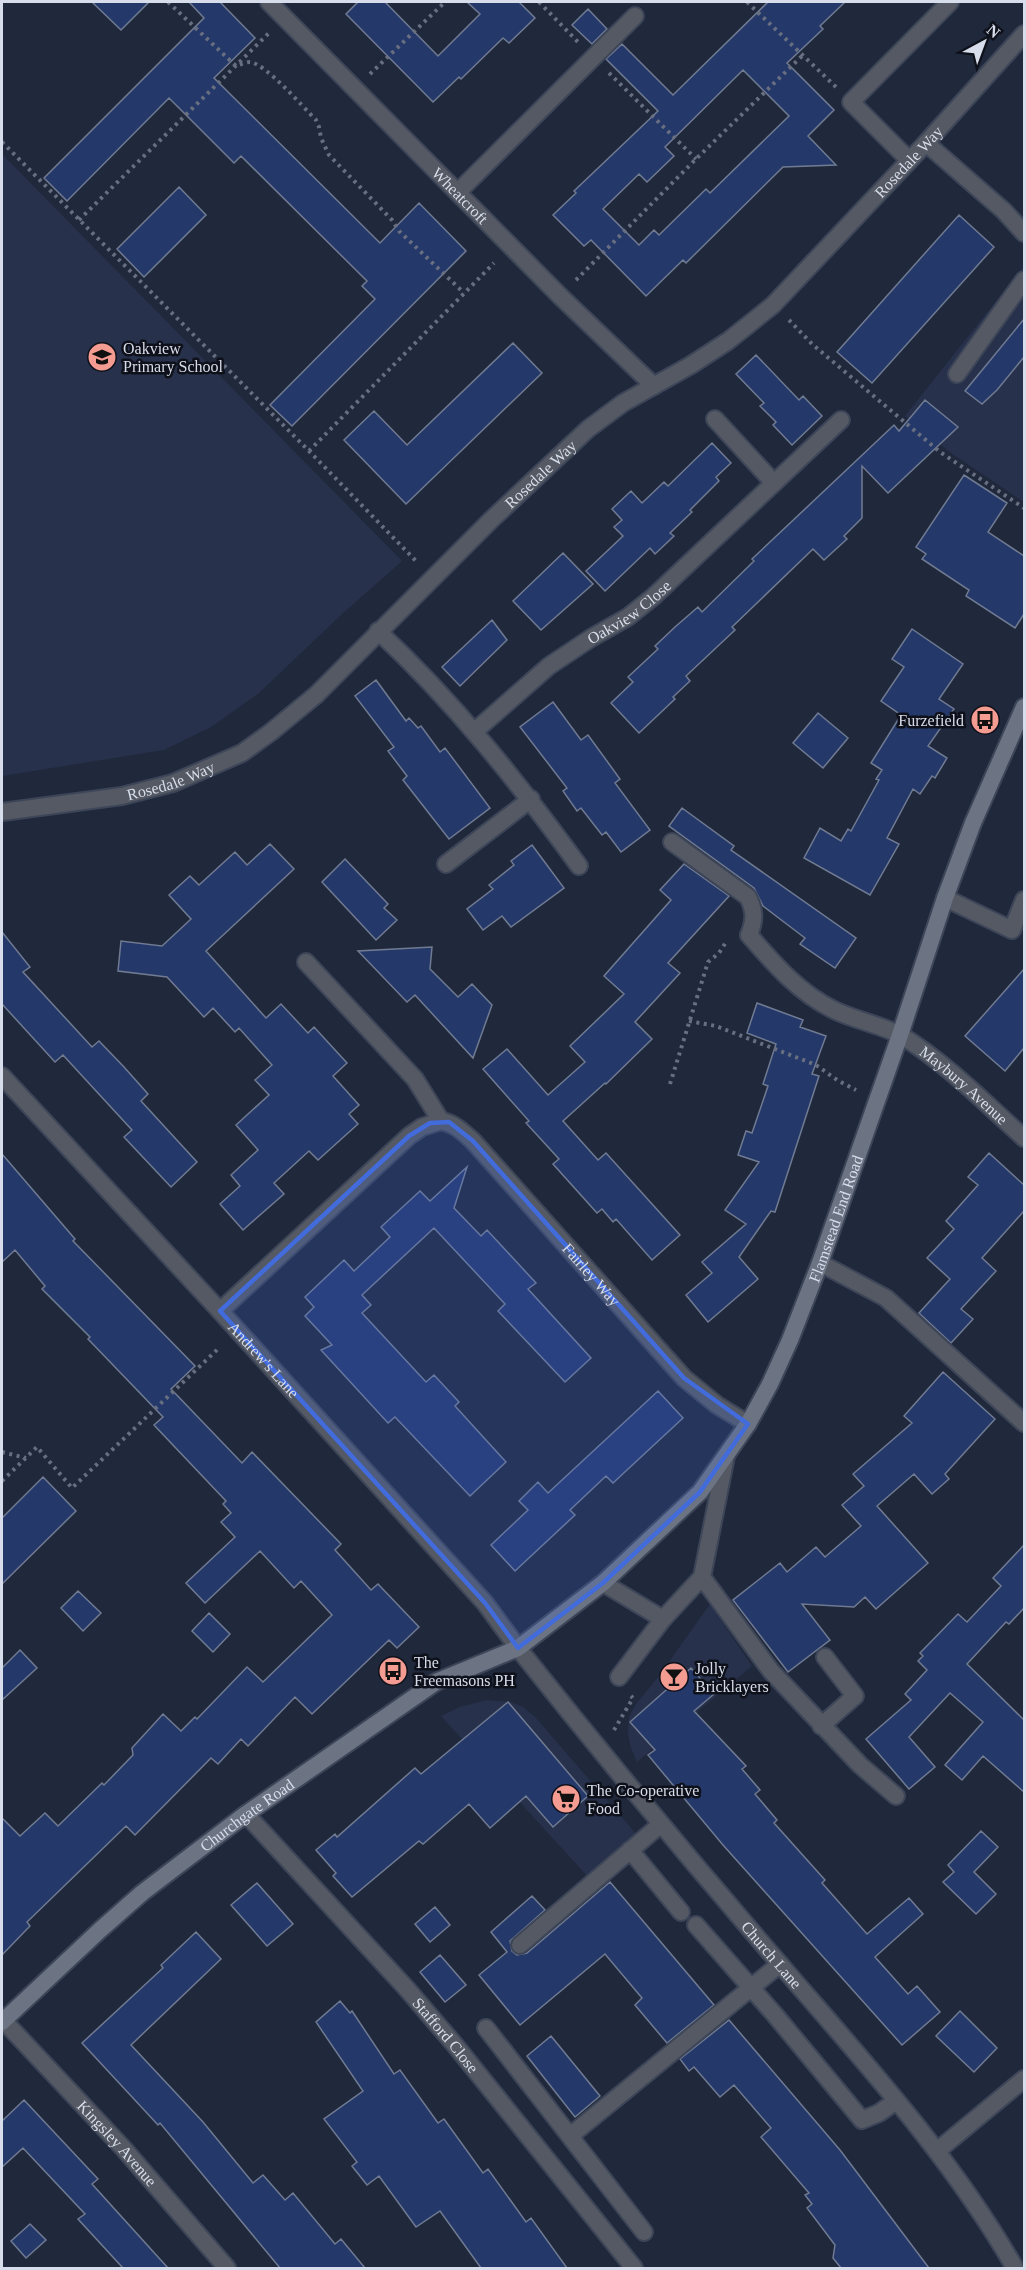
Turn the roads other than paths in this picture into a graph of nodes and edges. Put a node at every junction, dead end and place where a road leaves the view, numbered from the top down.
1 (269, 2) edge
2 (950, 2) edge
3 (635, 16) dead end
4 (1024, 33) edge
5 (926, 142) junction
6 (909, 160) junction
7 (458, 192) junction
8 (1024, 233) edge
9 (1024, 280) edge
10 (957, 374) dead end
11 (654, 386) junction
12 (715, 419) dead end
13 (841, 420) dead end
14 (774, 483) junction
15 (378, 631) junction
16 (1024, 707) edge
17 (476, 731) junction
18 (531, 799) junction
19 (2, 812) edge
20 (672, 842) dead end
21 (446, 864) dead end
22 (579, 866) dead end
23 (945, 898) junction
24 (1024, 900) edge
25 (1018, 933) edge
26 (306, 962) dead end
27 (900, 1035) junction
28 (2, 1076) edge
29 (441, 1121) junction
30 (1024, 1138) edge
31 (820, 1263) junction
32 (220, 1311) junction
33 (1024, 1423) edge
34 (748, 1424) junction
35 (726, 1454) junction
36 (702, 1577) junction
37 (603, 1583) junction
38 (663, 1619) junction
39 (518, 1648) junction
40 (825, 1657) dead end
41 (619, 1677) road end
42 (821, 1726) junction
43 (896, 1796) dead end
44 (246, 1814) junction
45 (661, 1824) junction
46 (630, 1850) junction
47 (681, 1912) dead end
48 (696, 1925) dead end
49 (520, 1945) dead end
50 (780, 1964) junction
51 (750, 1988) junction
52 (2, 2021) edge
53 (486, 2028) dead end
54 (1024, 2079) edge
55 (896, 2101) junction
56 (570, 2136) junction
57 (937, 2151) junction
58 (644, 2232) dead end
59 (227, 2268) edge
60 (634, 2268) edge
61 (1015, 2268) edge

1 - 7 street, Wheatcroft
2 - 6 street
3 - 7 street
4 - 5 street, Rosedale Way
5 - 6 street, Rosedale Way
5 - 8 street
6 - 11 street, Rosedale Way
7 - 11 street, Wheatcroft
9 - 10 street
11 - 15 street, Rosedale Way
12 - 14 street
13 - 14 street, Oakview Close
14 - 17 street, Oakview Close
15 - 17 street
15 - 19 street, Rosedale Way
16 - 23 main road, Flamstead End Road
17 - 18 street
18 - 21 street
18 - 22 street
20 - 27 street
23 - 25 street
23 - 27 main road, Flamstead End Road
24 - 25 street
26 - 29 street, Fairley Way
27 - 30 street, Maybury Avenue
27 - 31 main road, Flamstead End Road
28 - 32 street, Andrew's Lane
29 - 32 street
29 - 34 street, Fairley Way
31 - 33 street
31 - 34 main road, Flamstead End Road
32 - 39 street, Andrew's Lane
34 - 35 main road, Flamstead End Road
35 - 36 street
35 - 37 main road, Flamstead End Road
36 - 38 street
36 - 42 street
37 - 38 street
37 - 39 main road, Flamstead End Road
38 - 41 street
39 - 44 main road, Churchgate Road
39 - 45 street, Church Lane
40 - 42 street
42 - 43 street
44 - 52 main road, Churchgate Road
44 - 60 street, Stafford Close
45 - 46 street
45 - 50 street, Church Lane
46 - 47 street
46 - 49 street
48 - 51 street
50 - 51 street
50 - 55 street, Church Lane
51 - 55 street
51 - 56 street
52 - 59 street, Kingsley Avenue
53 - 56 street
54 - 57 street
55 - 57 street, Church Lane
56 - 58 street
57 - 61 street, Church Lane

